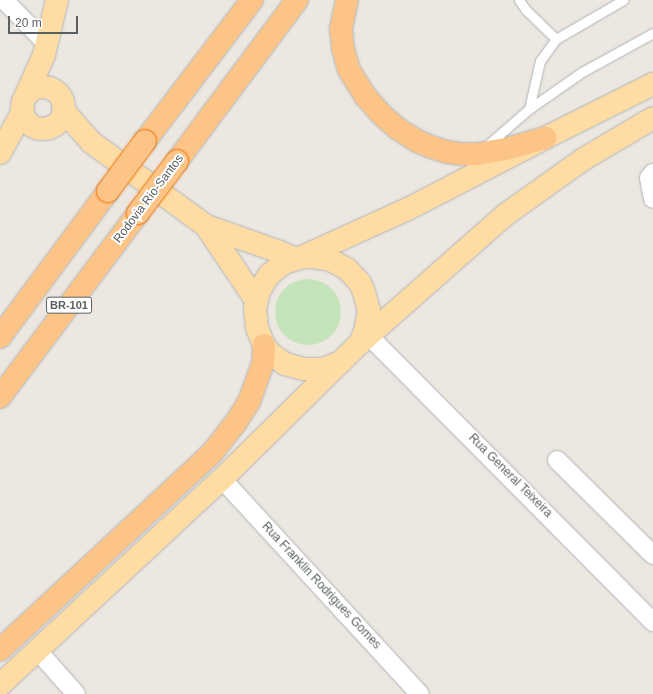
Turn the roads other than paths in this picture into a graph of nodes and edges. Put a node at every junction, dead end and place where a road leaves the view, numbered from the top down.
1 (4, 0) edge
2 (57, 0) edge
3 (252, 0) edge
4 (297, 0) edge
5 (347, 0) edge
6 (519, 0) edge
7 (623, 0) edge
8 (653, 34) edge
9 (556, 39) junction
10 (45, 49) junction
11 (653, 84) edge
12 (24, 103) junction
13 (530, 108) junction
14 (53, 114) junction
15 (653, 118) edge
16 (545, 138) junction
17 (0, 153) edge
18 (477, 154) junction
19 (0, 157) edge
20 (651, 175) edge
21 (653, 199) edge
22 (206, 226) junction
23 (299, 258) junction
24 (256, 300) junction
25 (0, 337) edge
26 (361, 342) junction
27 (264, 345) junction
28 (0, 397) edge
29 (557, 460) dead end
30 (222, 479) junction
31 (653, 555) edge
32 (653, 622) edge
33 (0, 650) edge
34 (38, 652) junction
35 (0, 685) edge
36 (76, 694) edge
37 (420, 694) edge

1 - 10 street
2 - 10 main road
3 - 25 highway, BR-101, bridge
4 - 28 highway, Rodovia Rio-Santos / BR-101, bridge
5 - 18 highway
6 - 9 lane
7 - 9 lane
8 - 13 lane
9 - 13 lane
10 - 12 main road
10 - 14 main road
11 - 16 main road
12 - 14 main road
12 - 14 main road
12 - 17 main road
13 - 18 lane
14 - 19 main road
14 - 22 main road
15 - 26 main road
16 - 18 highway
16 - 23 main road
20 - 21 street
22 - 23 main road
22 - 24 main road
23 - 24 main road
23 - 26 main road
24 - 27 main road
26 - 27 main road
26 - 30 main road
26 - 32 street, Rua General Teixeira
27 - 33 highway
29 - 31 street
30 - 34 main road
30 - 37 street, Rua Franklin Rodrigues Gomes
34 - 35 main road
34 - 36 street

